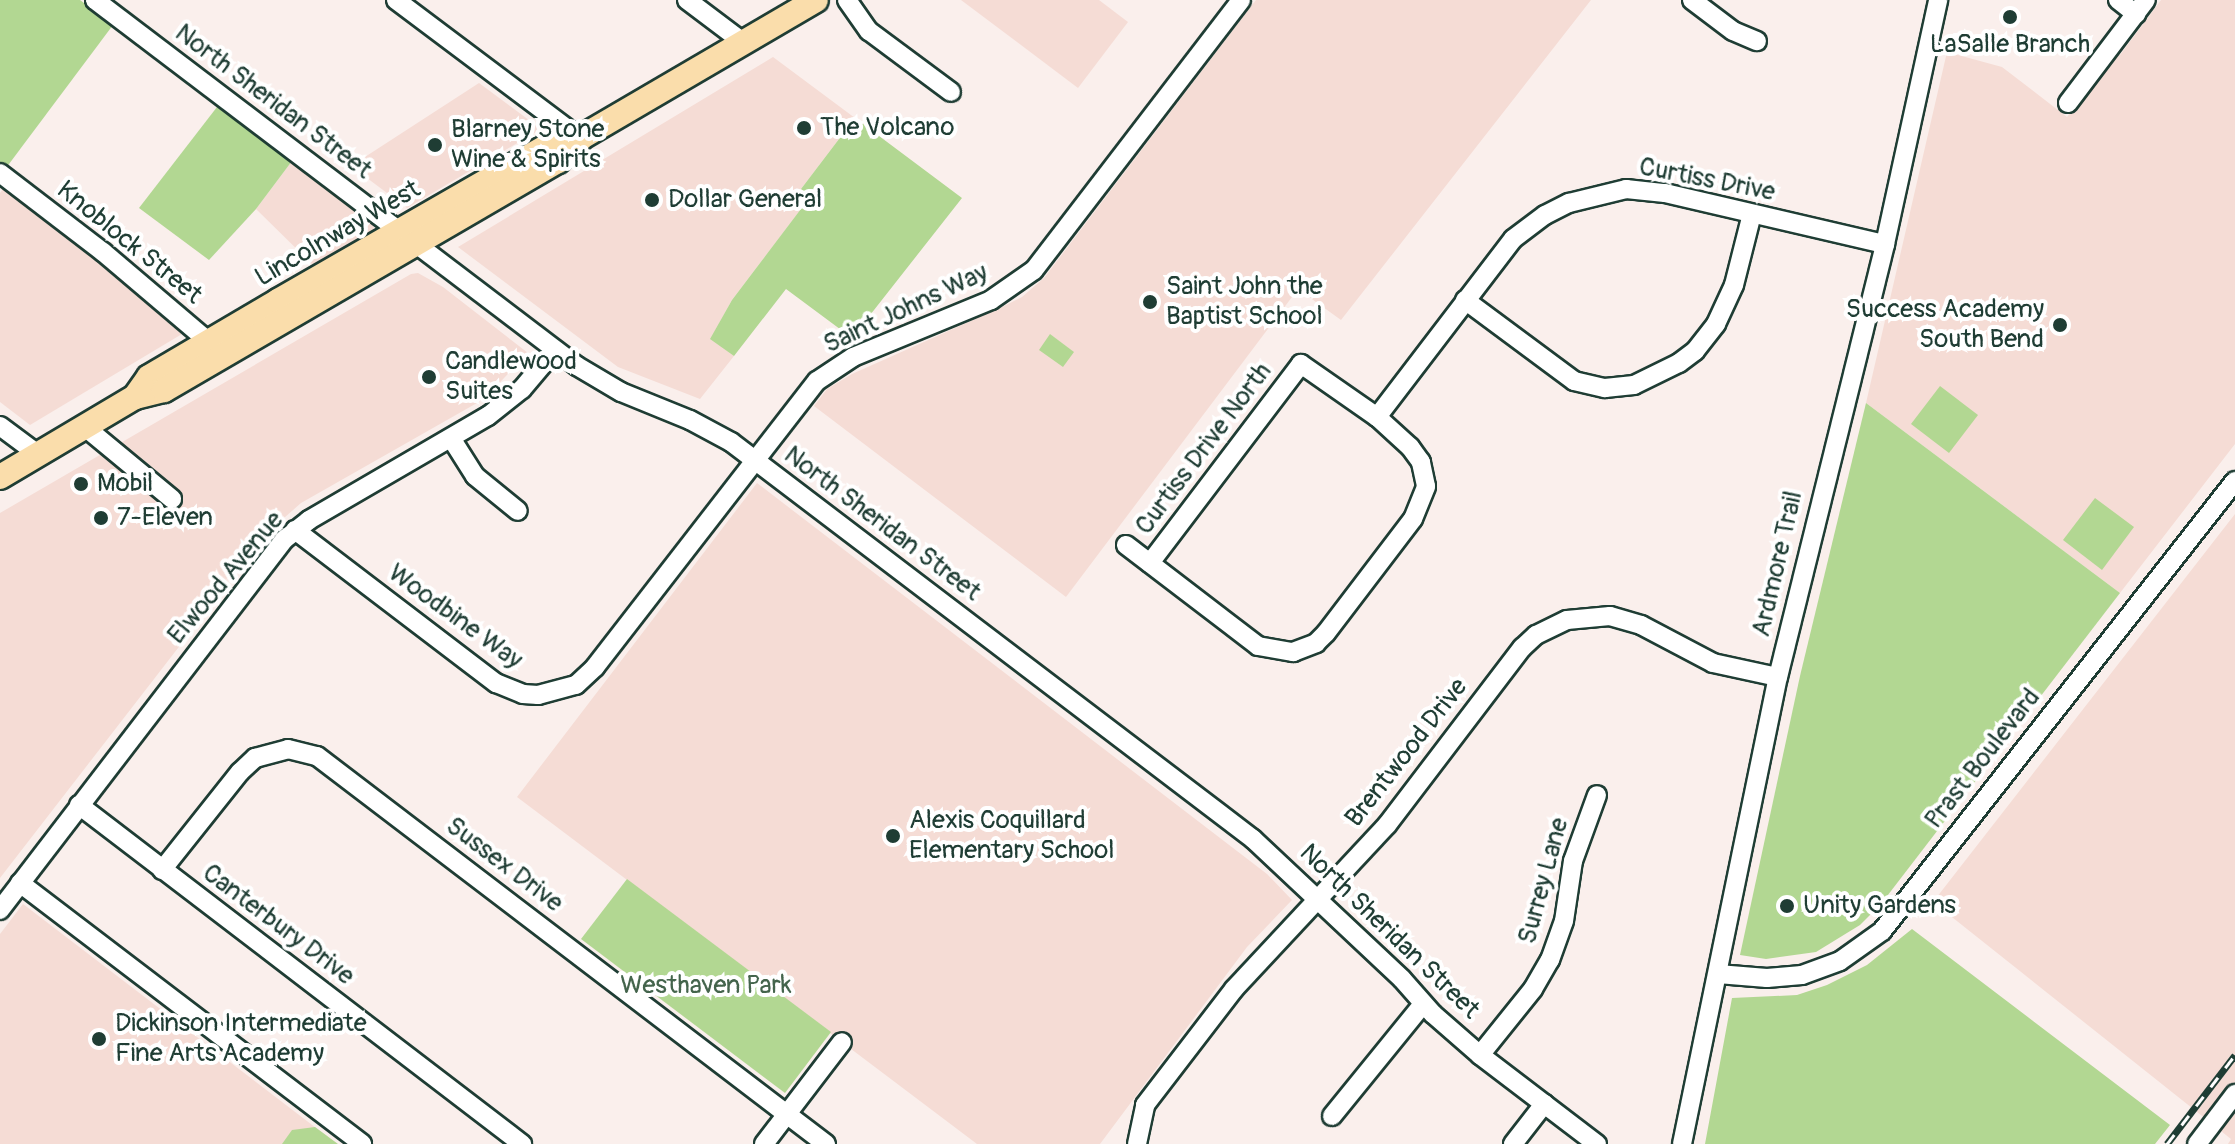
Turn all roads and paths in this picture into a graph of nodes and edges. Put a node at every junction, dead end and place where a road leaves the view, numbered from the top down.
1 (95, 0) edge
2 (396, 0) edge
3 (816, 0) edge
4 (847, 0) edge
5 (1241, 0) edge
6 (1692, 0) edge
7 (1938, 0) edge
8 (2118, 0) edge
9 (690, 1) edge
10 (2141, 7) edge
11 (1757, 41) dead end
12 (744, 43) junction
13 (951, 92) dead end
14 (2068, 103) dead end
15 (580, 138) junction
16 (0, 173) edge
17 (1752, 214) junction
18 (408, 237) junction
19 (1885, 244) junction
20 (1465, 300) junction
21 (216, 348) junction
22 (555, 350) junction
23 (1377, 417) junction
24 (0, 426) edge
25 (85, 427) junction
26 (451, 438) junction
27 (39, 455) junction
28 (754, 459) junction
29 (0, 477) edge
30 (2235, 481) edge
31 (172, 499) dead end
32 (518, 511) dead end
33 (295, 530) junction
34 (1126, 545) dead end
35 (1150, 563) junction
36 (595, 667) joint
37 (1778, 677) junction
38 (1597, 795) dead end
39 (79, 805) junction
40 (162, 870) junction
41 (20, 883) junction
42 (1318, 897) junction
43 (0, 910) edge
44 (1718, 974) junction
45 (1423, 1004) junction
46 (842, 1042) dead end
47 (1480, 1055) junction
48 (2235, 1094) edge
49 (1544, 1104) junction
50 (787, 1114) junction
51 (1332, 1116) dead end
52 (362, 1144) edge
53 (522, 1144) edge
54 (764, 1144) edge
55 (826, 1144) edge
56 (1137, 1144) edge
57 (1513, 1144) edge
58 (1597, 1144) edge
59 (1682, 1144) edge
60 (2197, 1144) edge

1 - 18 street, North Sheridan Street
2 - 15 street
3 - 12 main road, Lincolnway West
4 - 13 street
5 - 28 street, Saint Johns Way
6 - 11 street
7 - 19 street, Ardmore Trail
8 - 10 street
9 - 12 street
10 - 14 street
12 - 15 main road, Lincolnway West
15 - 18 main road, Lincolnway West
16 - 21 street, Knoblock Street
17 - 19 street, Curtiss Drive
17 - 20 street, Curtiss Drive
17 - 20 street
18 - 21 main road, Lincolnway West
18 - 22 street, North Sheridan Street
19 - 37 street, Ardmore Trail
20 - 23 street, Curtiss Drive
21 - 25 main road, Lincolnway West
22 - 26 street, Elwood Avenue
22 - 28 street, North Sheridan Street
23 - 35 street, Curtiss Drive North
23 - 35 street
24 - 27 street
25 - 27 main road, Lincolnway West
25 - 31 street
26 - 32 street
26 - 33 street, Elwood Avenue
27 - 29 main road, Lincolnway West
28 - 36 street, Saint Johns Way
28 - 42 street, North Sheridan Street
30 - 44 street, Prast Boulevard
33 - 36 street, Woodbine Way
33 - 39 street, Elwood Avenue
34 - 35 street
37 - 42 street, Brentwood Drive
37 - 44 street, Ardmore Trail
38 - 47 street, Surrey Lane
39 - 40 street, Canterbury Drive
39 - 41 street, Elwood Avenue
40 - 50 street, Sussex Drive
40 - 53 street, Canterbury Drive
41 - 43 street, Elwood Avenue
41 - 52 street
42 - 45 street, North Sheridan Street
42 - 56 street, Brentwood Drive
44 - 59 street, Ardmore Trail
45 - 47 street, North Sheridan Street
45 - 51 street
46 - 50 street
47 - 49 street, North Sheridan Street
48 - 60 street
49 - 57 street
49 - 58 street, North Sheridan Street
50 - 54 street
50 - 55 street, Sussex Drive

